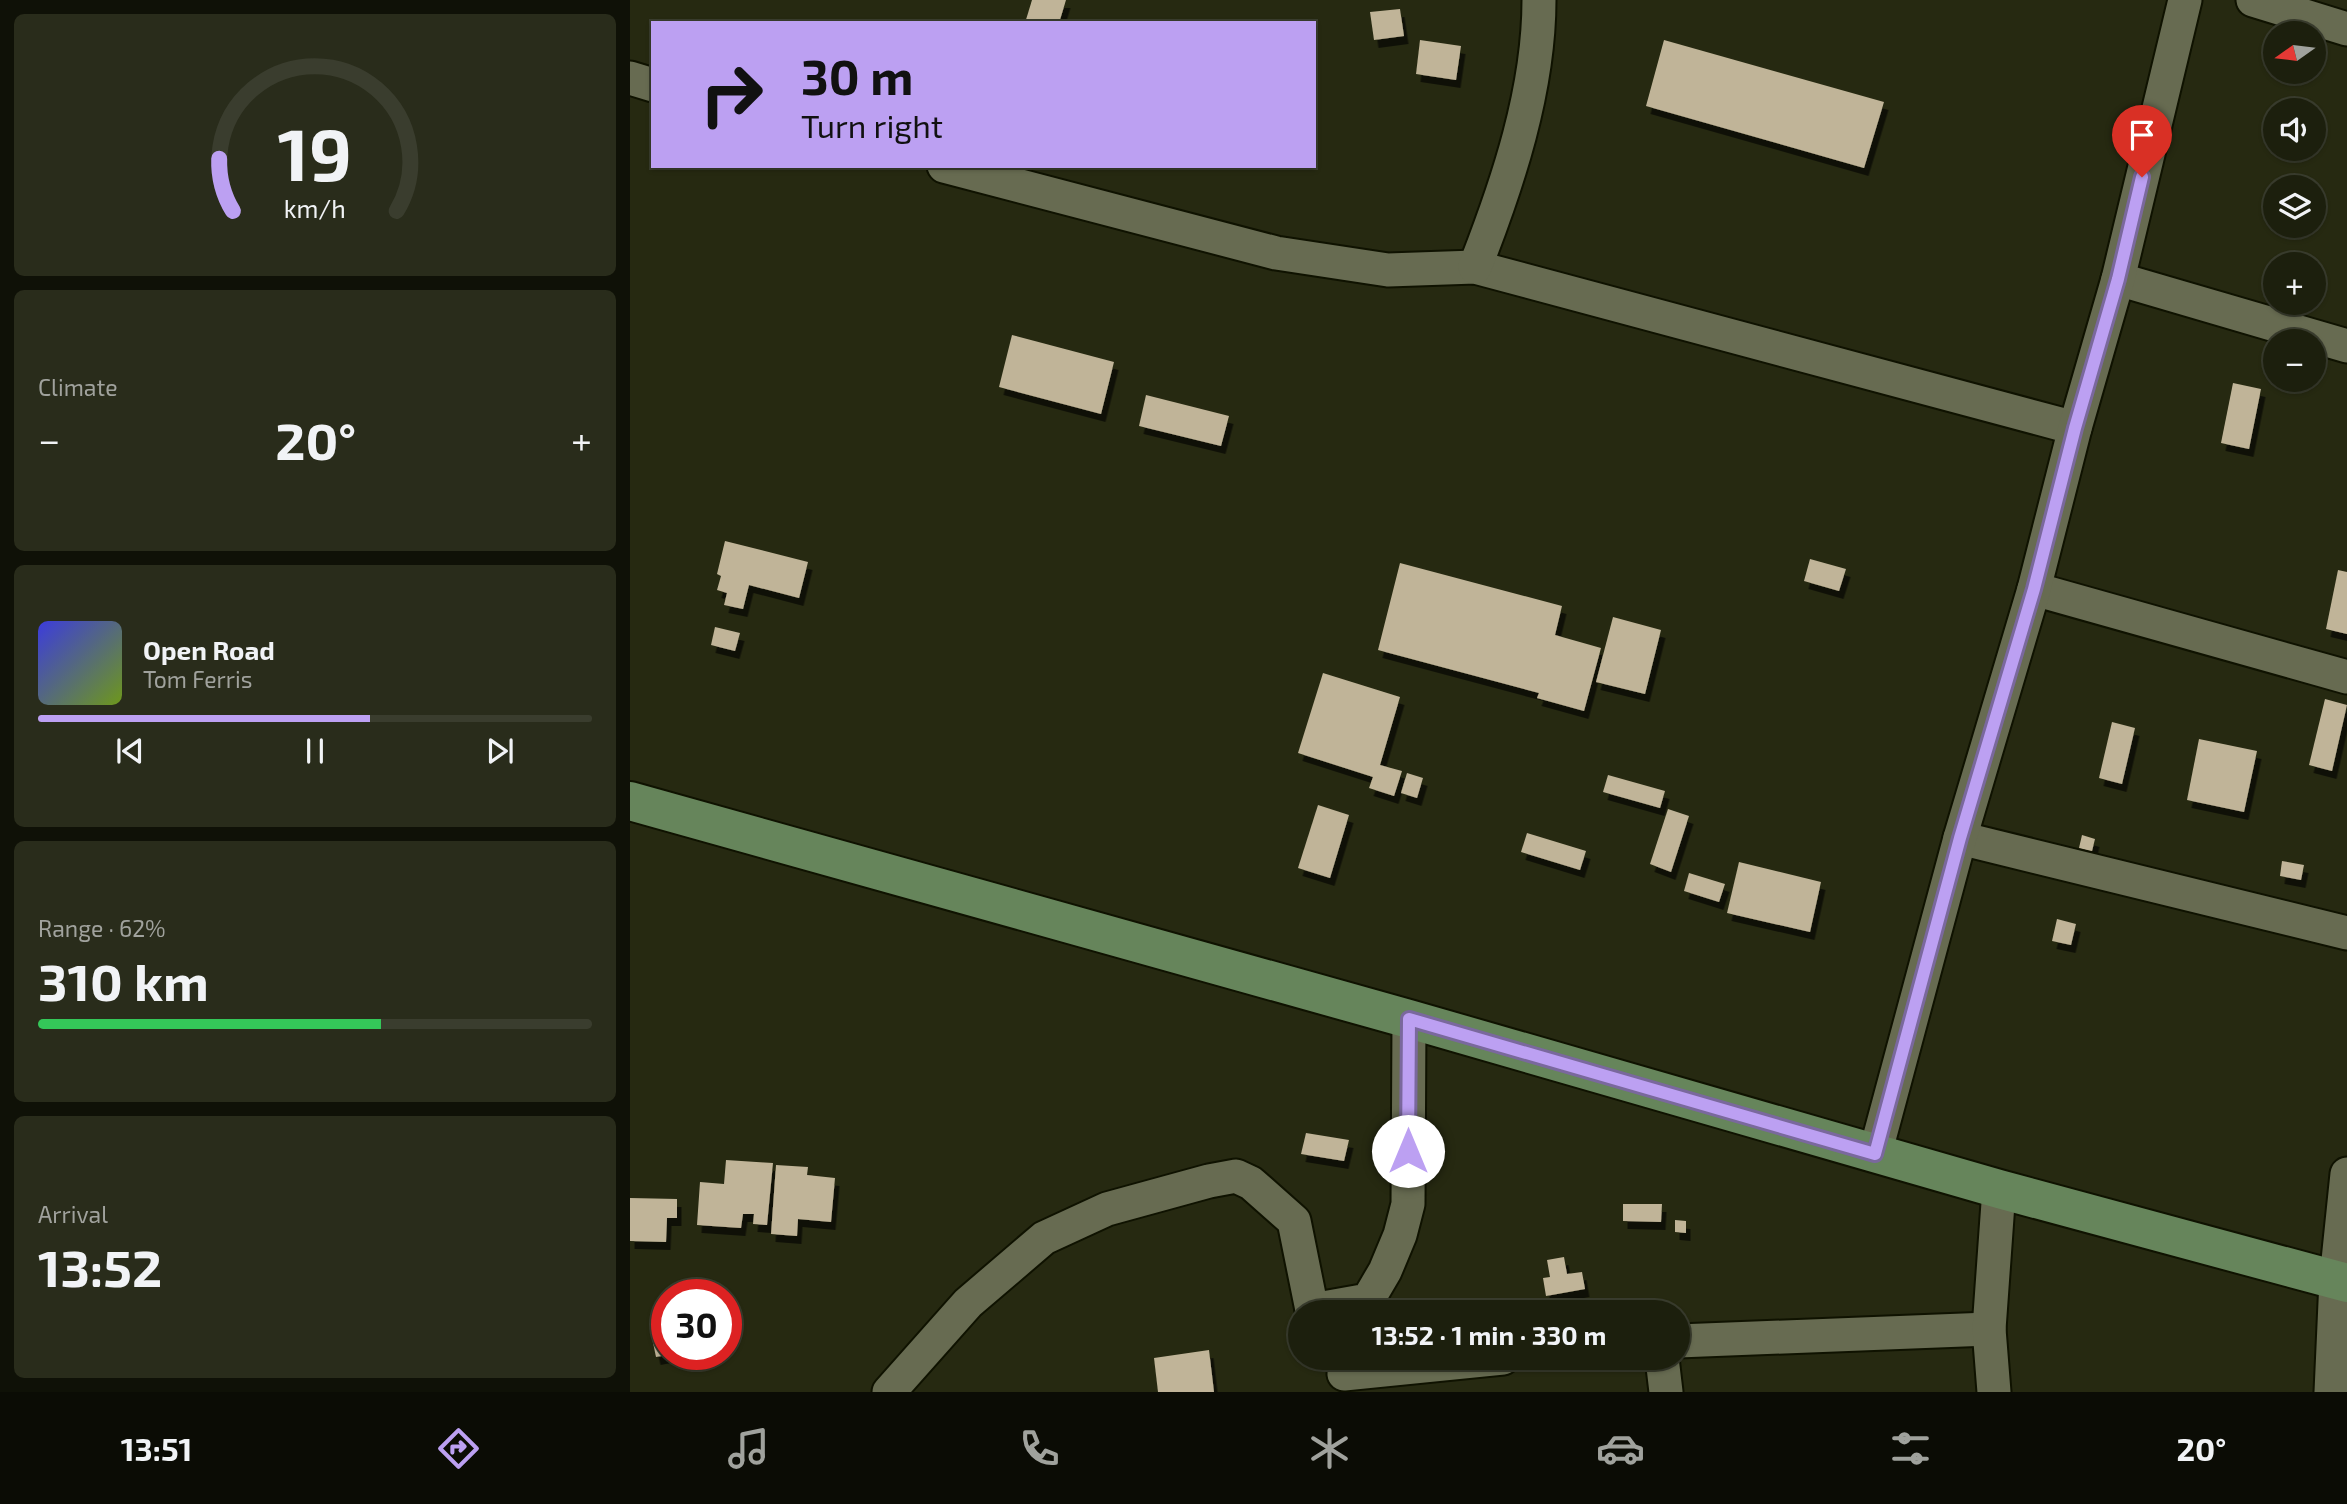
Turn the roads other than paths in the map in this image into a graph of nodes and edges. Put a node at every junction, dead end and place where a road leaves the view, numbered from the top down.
1 (1539, 0) edge
2 (2185, 0) edge
3 (2253, 0) edge
4 (2347, 29) edge
5 (630, 78) edge
6 (651, 84) edge
7 (952, 168) edge
8 (1475, 267) junction
9 (2118, 279) junction
10 (2347, 346) edge
11 (2075, 428) junction
12 (2034, 589) junction
13 (2347, 677) edge
14 (630, 801) edge
15 (1960, 838) junction
16 (2347, 933) edge
17 (1409, 1019) junction
18 (1875, 1154) junction
19 (2347, 1174) edge
20 (1999, 1189) junction
21 (2342, 1281) edge
22 (1311, 1300) edge
23 (1368, 1300) edge
24 (1989, 1329) junction
25 (1690, 1341) edge
26 (1391, 1370) edge
27 (1663, 1370) edge
28 (1344, 1375) edge
29 (889, 1392) edge
30 (1666, 1392) edge
31 (1994, 1392) edge
32 (2331, 1392) edge

1 - 8 street
2 - 9 street
3 - 4 street
5 - 6 street
7 - 8 street
8 - 11 street
9 - 10 street
9 - 11 street
11 - 12 street
12 - 13 street
12 - 15 street
14 - 17 main road
15 - 16 street
15 - 18 street
17 - 18 main road
17 - 23 street
18 - 20 main road
19 - 21 street
20 - 21 main road
20 - 24 street
21 - 32 street
22 - 29 street
24 - 25 street
24 - 31 street
26 - 28 street
27 - 30 street

